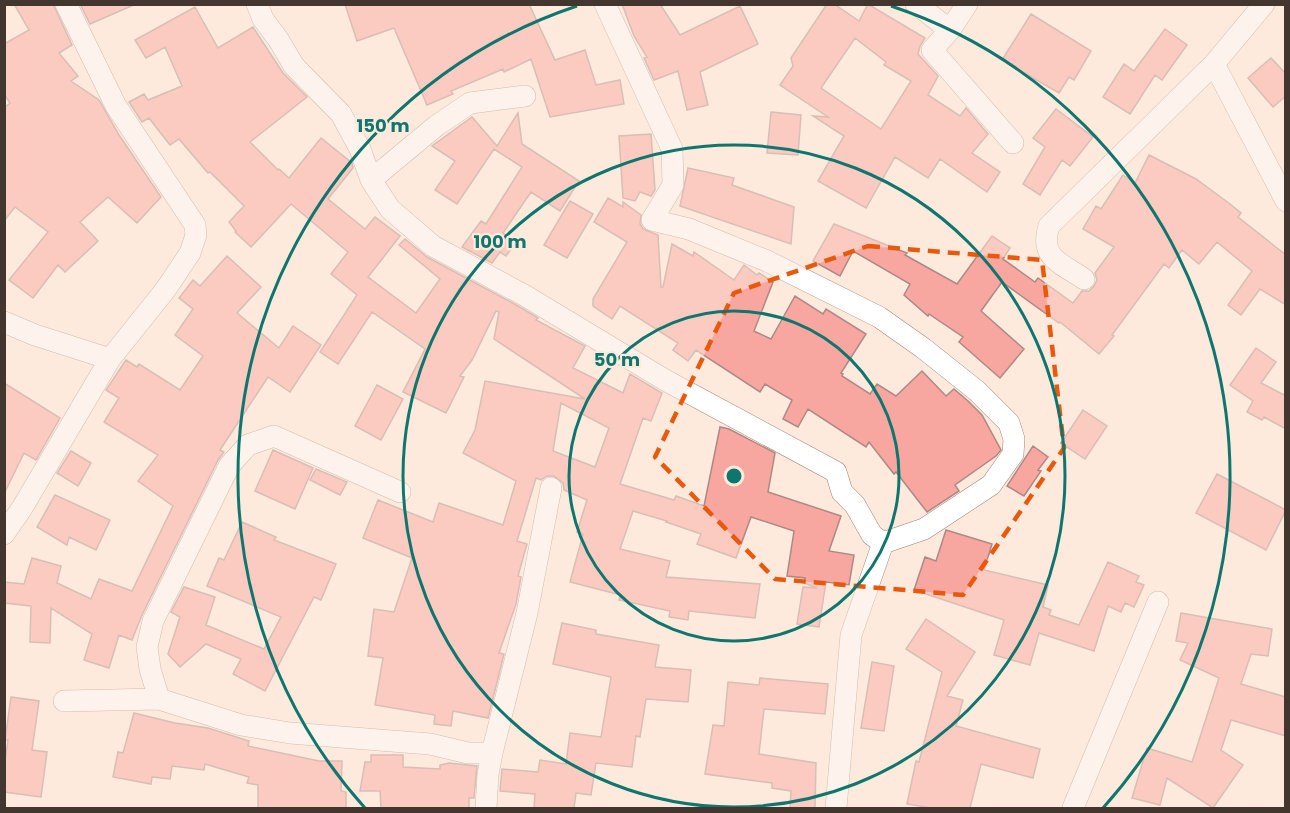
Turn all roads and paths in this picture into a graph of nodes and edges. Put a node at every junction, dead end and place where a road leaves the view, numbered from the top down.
1 (66, 4) edge
2 (257, 4) edge
3 (605, 4) edge
4 (916, 4) edge
5 (967, 4) edge
6 (1264, 4) edge
7 (950, 30) junction
8 (1214, 64) junction
9 (525, 96) dead end
10 (1013, 143) dead end
11 (371, 180) junction
12 (1286, 201) edge
13 (1084, 279) dead end
14 (4, 322) edge
15 (110, 359) junction
16 (551, 488) dead end
17 (400, 492) dead end
18 (4, 534) edge
19 (883, 543) junction
20 (1158, 602) dead end
21 (159, 699) junction
22 (64, 701) dead end
23 (492, 753) junction
24 (486, 808) edge
25 (836, 808) edge
26 (1073, 808) edge

1 - 15 street
2 - 11 street
3 - 19 street
4 - 7 street
5 - 7 street
6 - 8 street
7 - 10 street
8 - 12 street
8 - 13 street
9 - 11 street
11 - 19 street
14 - 15 street
15 - 18 street
16 - 23 street
17 - 21 street
19 - 25 street
20 - 26 street
21 - 22 street
21 - 23 street
23 - 24 street

